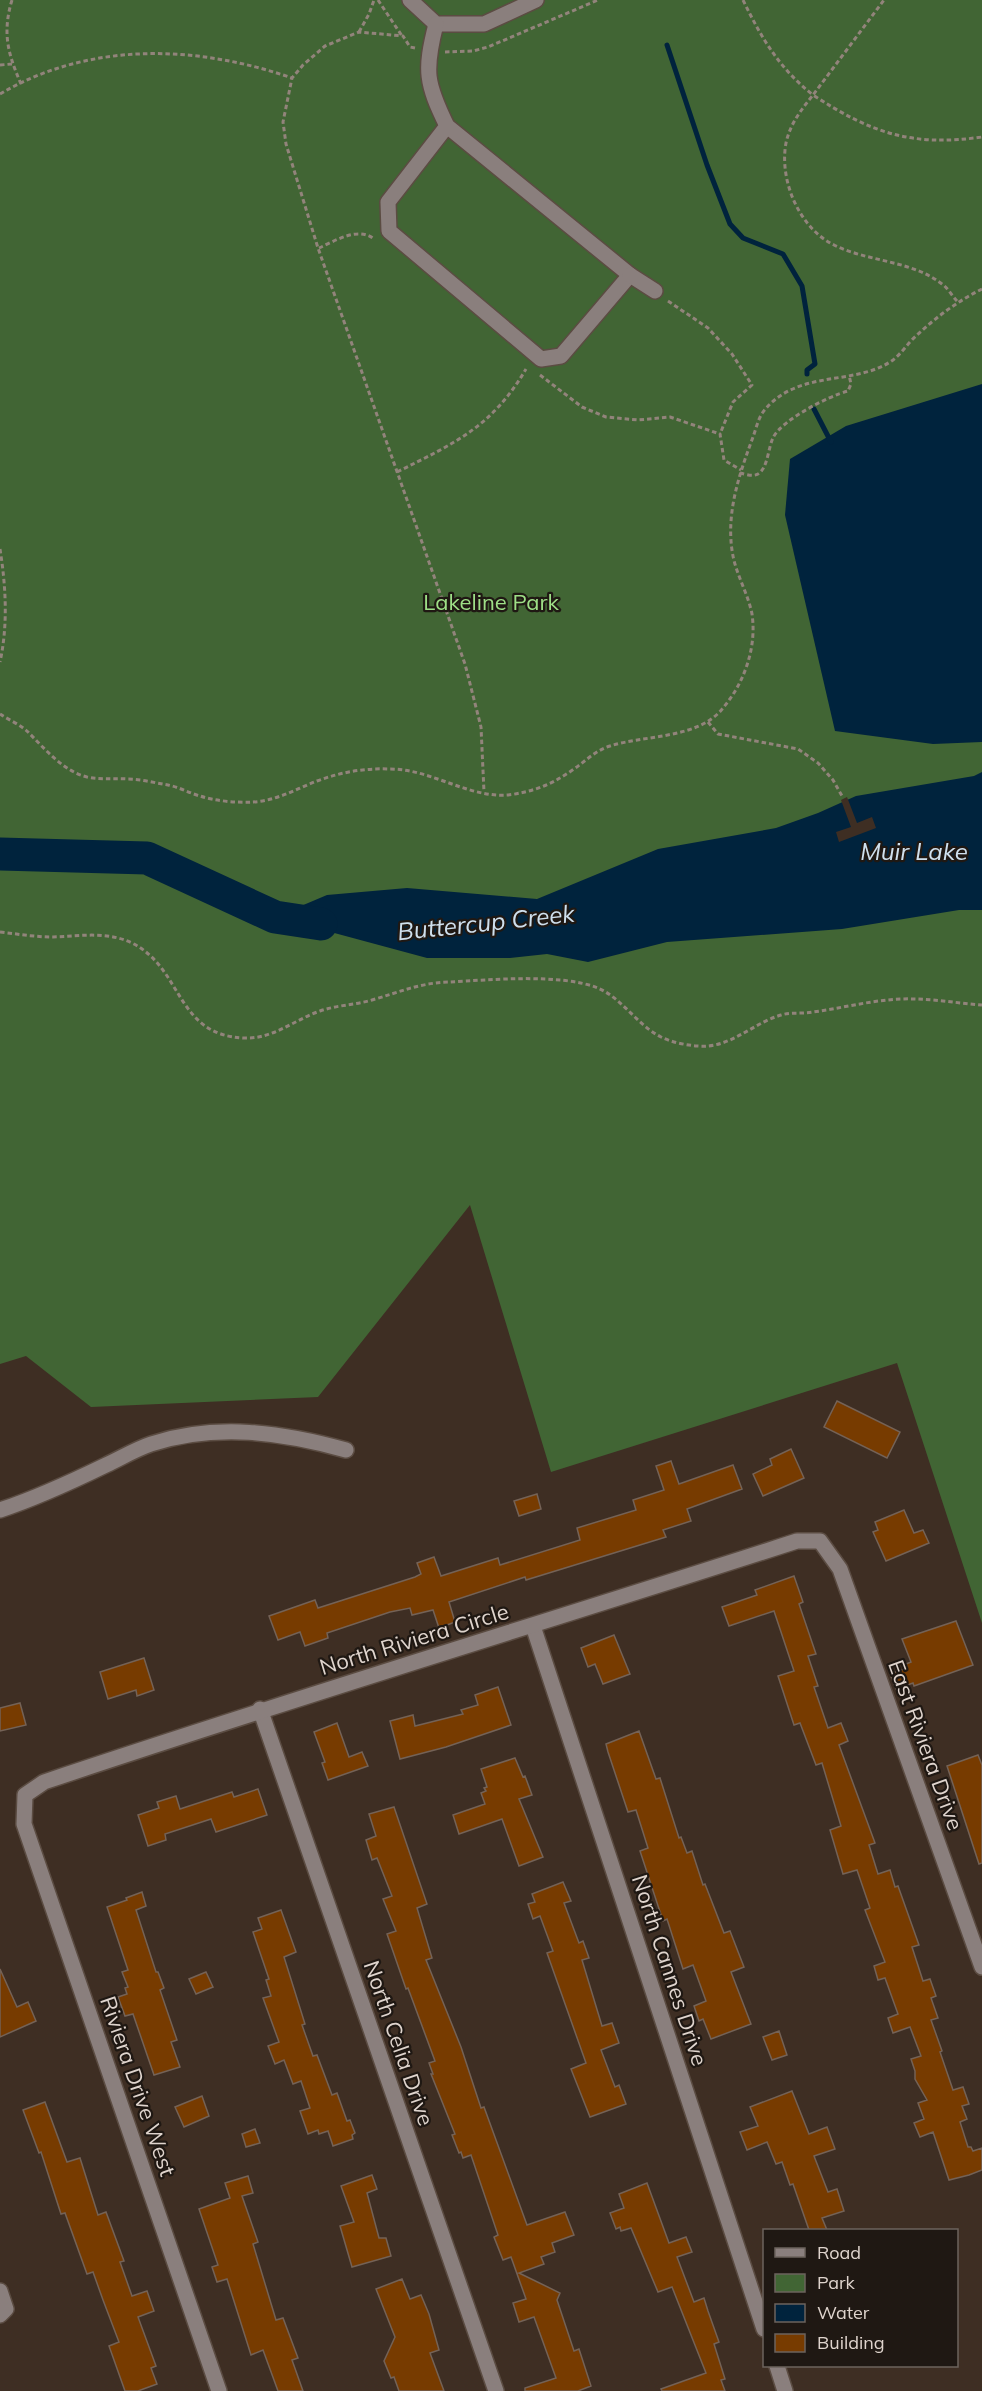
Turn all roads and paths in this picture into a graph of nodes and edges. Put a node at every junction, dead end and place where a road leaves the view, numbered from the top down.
1 (12, 0) edge
2 (376, 0) edge
3 (410, 0) edge
4 (536, 0) edge
5 (598, 0) edge
6 (743, 0) edge
7 (884, 0) edge
8 (436, 24) junction
9 (359, 32) junction
10 (403, 36) junction
11 (417, 49) dead end
12 (442, 52) dead end
13 (12, 64) junction
14 (0, 66) edge
15 (292, 78) junction
16 (21, 84) junction
17 (0, 94) edge
18 (813, 95) junction
19 (447, 126) junction
20 (982, 137) edge
21 (378, 242) dead end
22 (318, 248) junction
23 (630, 275) junction
24 (982, 289) edge
25 (655, 291) joint
26 (957, 302) junction
27 (528, 366) dead end
28 (537, 373) dead end
29 (849, 375) junction
30 (720, 434) junction
31 (740, 471) junction
32 (397, 472) junction
33 (0, 549) edge
34 (0, 662) edge
35 (0, 714) edge
36 (708, 722) junction
37 (484, 792) junction
38 (842, 796) dead end
39 (0, 932) edge
40 (982, 1005) edge
41 (346, 1450) dead end
42 (0, 1510) edge
43 (820, 1541) joint
44 (534, 1626) junction
45 (260, 1710) junction
46 (25, 1795) joint
47 (982, 1967) edge
48 (0, 2291) edge
49 (0, 2315) edge
50 (763, 2323) edge
51 (777, 2367) edge
52 (219, 2391) edge
53 (496, 2391) edge
54 (785, 2391) edge

1 - 13 path
2 - 9 path
2 - 10 path
3 - 8 street
4 - 8 street
5 - 12 path
6 - 18 path
7 - 18 path
8 - 19 street
9 - 10 path
9 - 15 path
10 - 11 path
13 - 14 path
13 - 16 path
15 - 16 path
15 - 22 path
16 - 17 path
18 - 20 path
18 - 26 path
19 - 23 street
19 - 23 street
21 - 22 path
22 - 32 path
23 - 25 street
24 - 26 path
25 - 30 path
26 - 29 path
27 - 32 path
28 - 30 path
29 - 31 path
29 - 31 path
30 - 31 path
31 - 36 path
32 - 37 path
33 - 34 path
35 - 37 path
36 - 37 path
36 - 38 path
39 - 40 path
41 - 42 street
43 - 44 street, North Riviera Circle
43 - 47 street, East Riviera Drive
44 - 45 street, North Riviera Circle
44 - 50 street, North Cannes Drive
45 - 46 street, North Riviera Circle
45 - 53 street, North Celia Drive
46 - 52 street, Riviera Drive West
48 - 49 street
51 - 54 street

